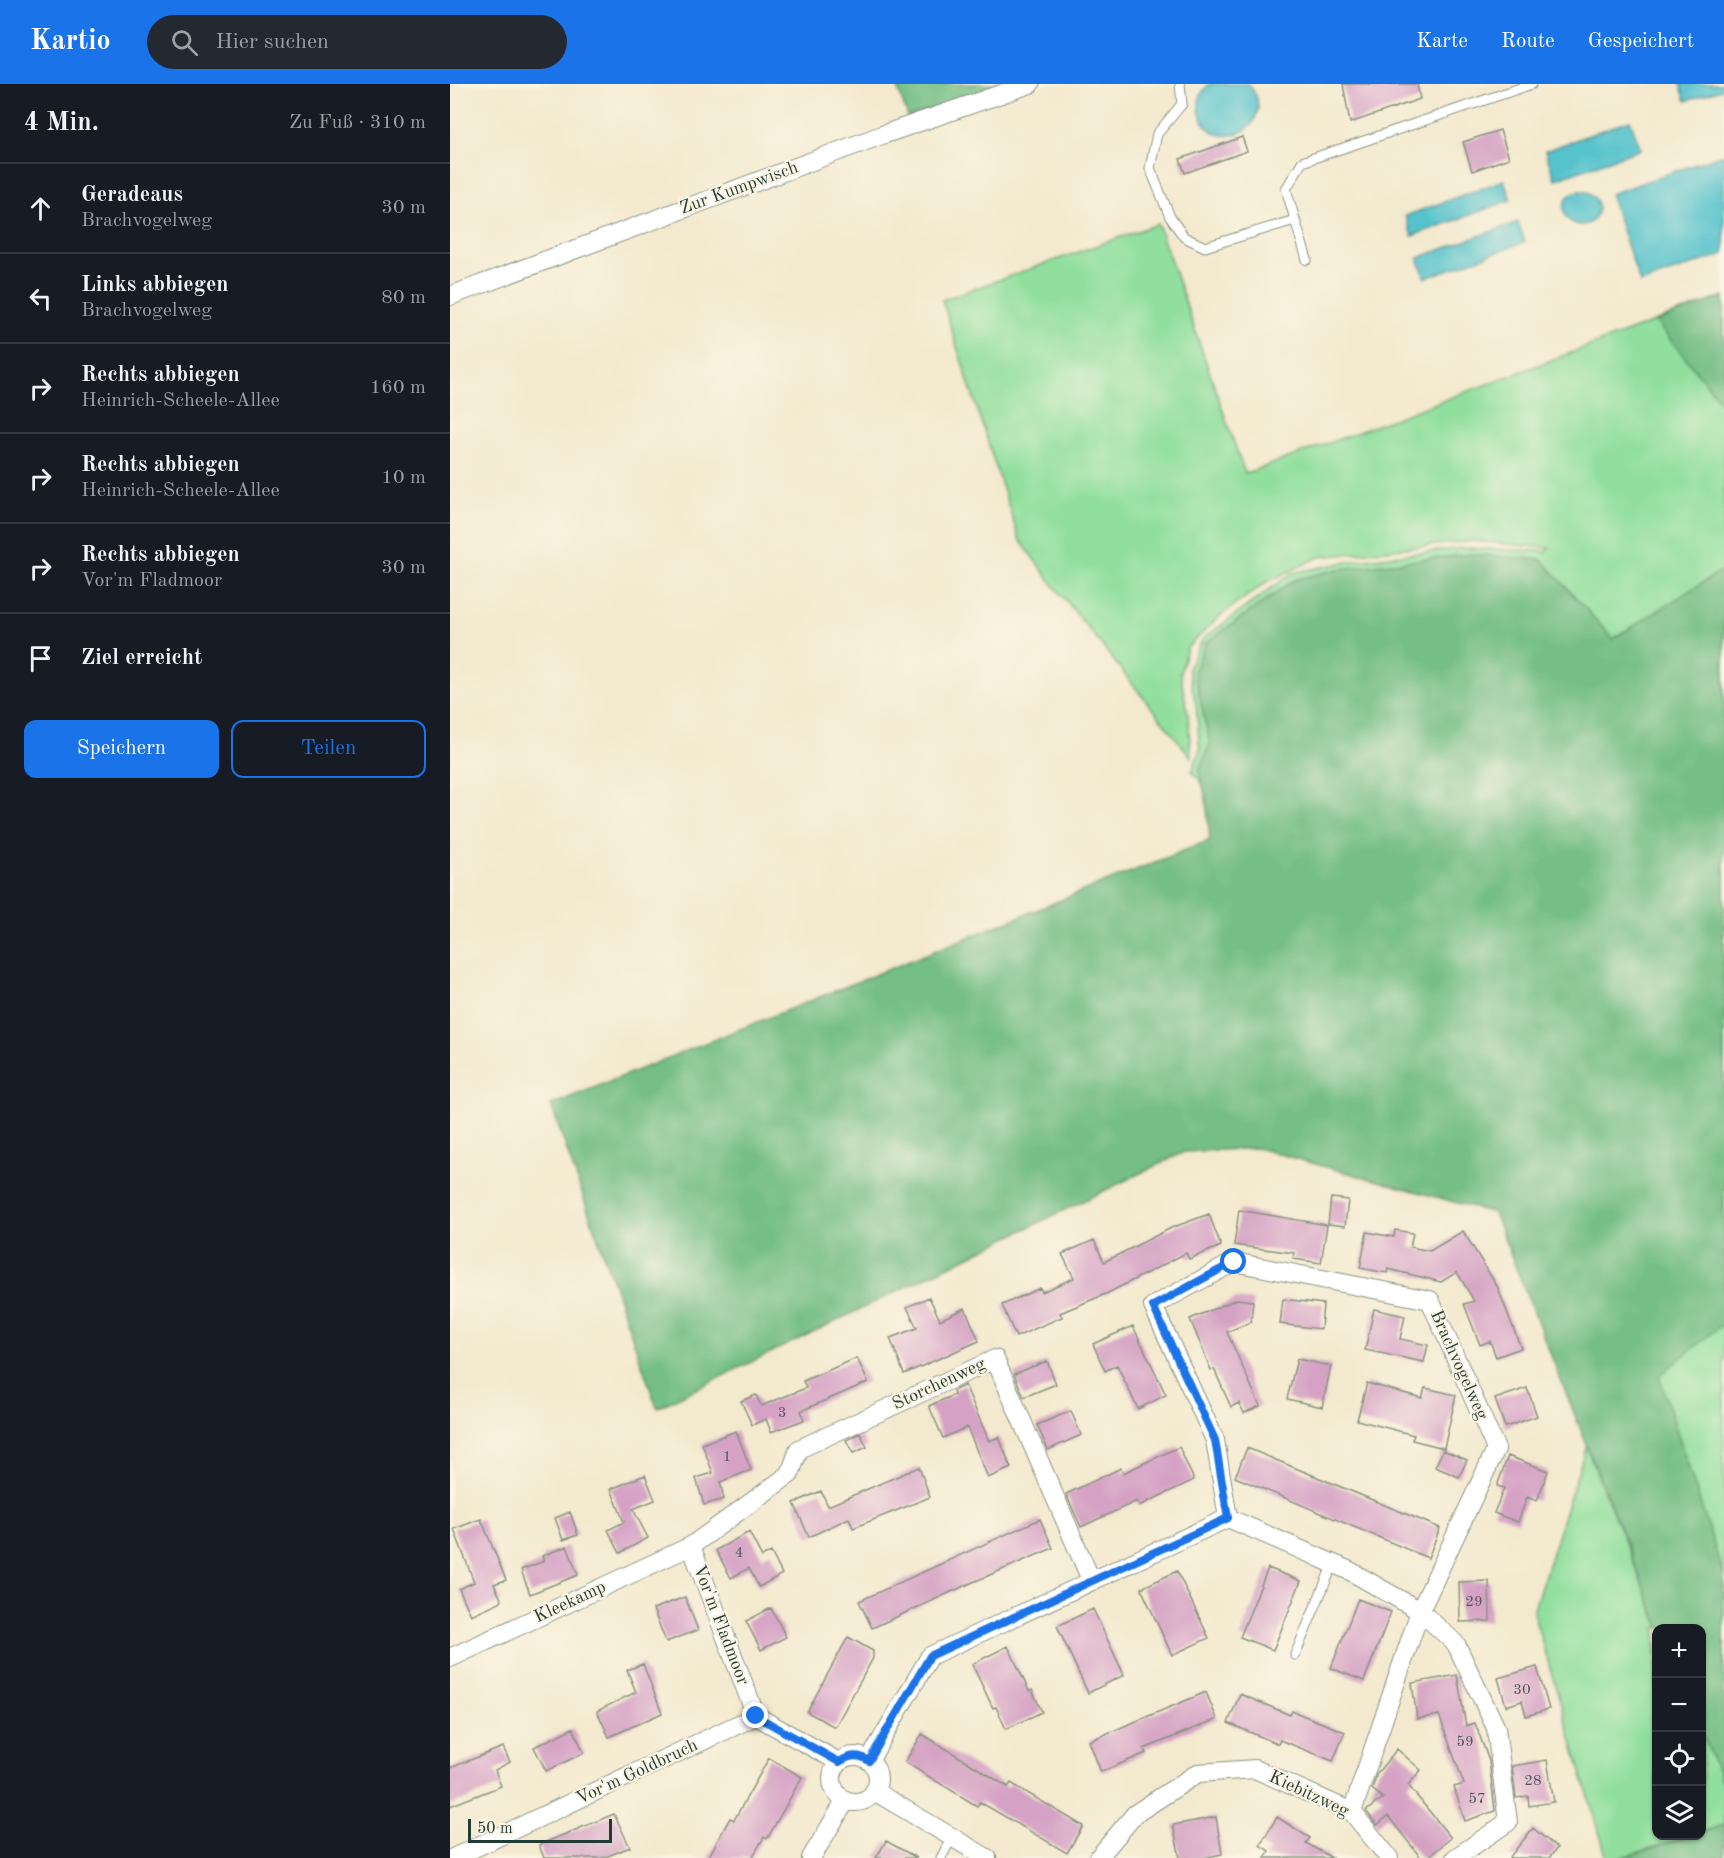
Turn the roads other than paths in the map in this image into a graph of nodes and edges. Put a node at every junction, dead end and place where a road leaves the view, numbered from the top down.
1 (1030, 84) edge
2 (1180, 84) edge
3 (1532, 84) edge
4 (1295, 220) junction
5 (1307, 260) dead end
6 (450, 296) edge
7 (1228, 1518) junction
8 (691, 1546) junction
9 (1333, 1564) junction
10 (1091, 1580) junction
11 (1420, 1611) junction
12 (1295, 1655) dead end
13 (450, 1658) edge
14 (756, 1716) junction
15 (869, 1761) junction
16 (839, 1762) junction
17 (874, 1791) junction
18 (846, 1800) junction
19 (1352, 1812) junction
20 (952, 1837) junction
21 (453, 1858) edge
22 (811, 1858) edge
23 (941, 1858) edge
24 (987, 1858) edge
25 (1098, 1858) edge
26 (1389, 1858) edge
27 (1455, 1858) edge

1 - 6 street, Zur Kumpwisch
2 - 4 lane
3 - 4 lane
4 - 5 lane
7 - 9 street
7 - 10 street
7 - 11 street, Brachvogelweg
8 - 10 street, Storchenweg
8 - 13 street, Kleekamp
8 - 14 street, Vor'm Fladmoor
9 - 11 street
9 - 12 lane
10 - 15 street
11 - 19 street, Brachvogelweg
11 - 27 street
14 - 16 street
14 - 21 street, Vor'm Goldbruch
15 - 16 street
15 - 17 street
16 - 18 street
17 - 18 street
17 - 20 street
18 - 22 street
19 - 25 street, Kiebitzweg
19 - 26 street, Kiebitzweg
20 - 23 lane
20 - 24 street

